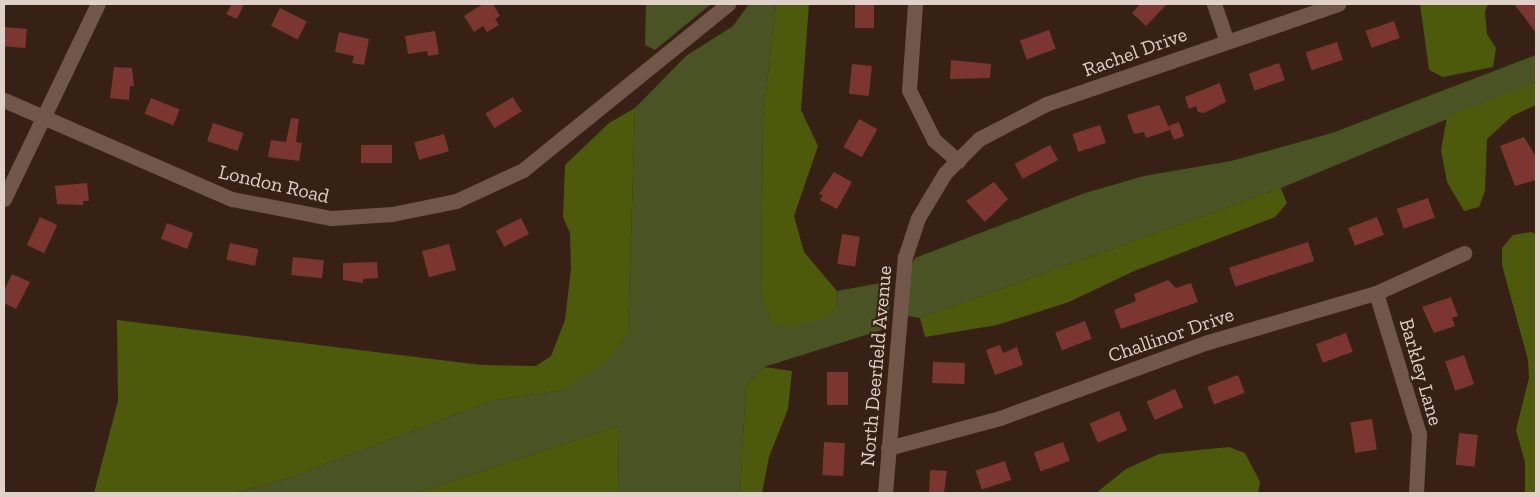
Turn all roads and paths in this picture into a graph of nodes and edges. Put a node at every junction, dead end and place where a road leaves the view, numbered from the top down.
1 (98, 4) edge
2 (728, 4) edge
3 (915, 4) edge
4 (1214, 4) edge
5 (1338, 4) edge
6 (1226, 39) junction
7 (4, 100) edge
8 (42, 118) junction
9 (958, 161) junction
10 (4, 199) edge
11 (1464, 253) dead end
12 (1376, 293) junction
13 (888, 448) junction
14 (885, 493) edge
15 (1416, 493) edge

1 - 8 street
2 - 8 street, London Road
3 - 9 street
4 - 6 street
5 - 6 street, Rachel Drive
6 - 9 street, Rachel Drive
7 - 8 street, London Road
8 - 10 street
9 - 13 street, North Deerfield Avenue
11 - 12 street, Challinor Drive
12 - 13 street, Challinor Drive
12 - 15 street, Barkley Lane
13 - 14 street, North Deerfield Avenue

